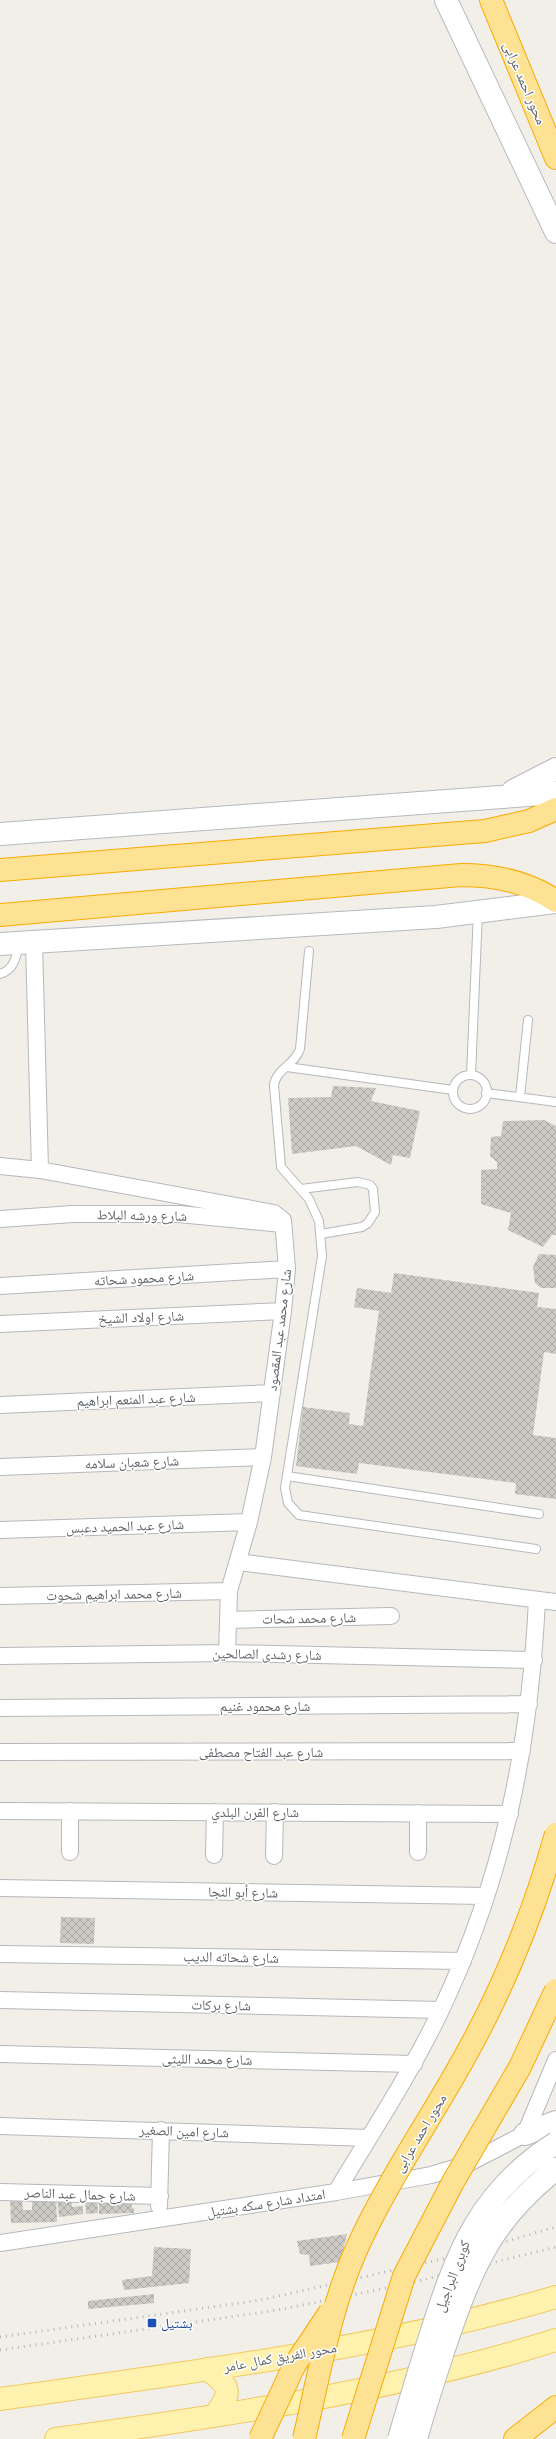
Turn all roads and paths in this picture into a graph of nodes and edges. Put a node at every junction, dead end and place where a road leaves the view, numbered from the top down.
1 (446, 0) edge
2 (491, 3) edge
3 (556, 158) edge
4 (556, 232) edge
5 (556, 769) edge
6 (556, 793) edge
7 (503, 796) junction
8 (556, 809) edge
9 (0, 834) edge
10 (0, 870) edge
11 (556, 902) edge
12 (478, 912) junction
13 (0, 915) edge
14 (18, 943) edge
15 (309, 951) dead end
16 (0, 974) edge
17 (528, 1020) dead end
18 (288, 1067) junction
19 (471, 1075) junction
20 (453, 1090) junction
21 (486, 1093) junction
22 (520, 1097) junction
23 (556, 1102) edge
24 (0, 1166) edge
25 (40, 1170) junction
26 (301, 1189) junction
27 (0, 1218) edge
28 (284, 1224) junction
29 (321, 1234) junction
30 (287, 1269) junction
31 (0, 1286) edge
32 (283, 1311) junction
33 (0, 1324) edge
34 (272, 1393) junction
35 (0, 1405) edge
36 (263, 1457) junction
37 (0, 1467) edge
38 (287, 1476) junction
39 (539, 1514) dead end
40 (250, 1522) junction
41 (0, 1530) edge
42 (536, 1549) dead end
43 (238, 1562) junction
44 (229, 1591) junction
45 (0, 1596) edge
46 (537, 1600) junction
47 (556, 1602) edge
48 (391, 1616) dead end
49 (228, 1620) junction
50 (227, 1653) junction
51 (0, 1656) edge
52 (534, 1660) junction
53 (530, 1704) junction
54 (0, 1708) edge
55 (522, 1751) junction
56 (0, 1752) edge
57 (0, 1811) edge
58 (70, 1811) junction
59 (215, 1812) junction
60 (275, 1812) junction
61 (418, 1813) junction
62 (510, 1814) junction
63 (556, 1834) edge
64 (70, 1852) dead end
65 (418, 1852) dead end
66 (214, 1855) dead end
67 (274, 1856) dead end
68 (0, 1888) edge
69 (486, 1896) junction
70 (0, 1954) edge
71 (463, 1961) junction
72 (556, 1990) edge
73 (0, 2000) edge
74 (441, 2010) junction
75 (0, 2054) edge
76 (556, 2060) edge
77 (414, 2064) junction
78 (556, 2122) edge
79 (0, 2126) edge
80 (161, 2130) junction
81 (525, 2134) junction
82 (369, 2138) junction
83 (556, 2144) edge
84 (556, 2169) edge
85 (0, 2192) edge
86 (336, 2192) junction
87 (160, 2196) junction
88 (159, 2219) junction
89 (0, 2243) edge
90 (556, 2297) edge
91 (336, 2303) junction
92 (556, 2340) edge
93 (283, 2358) junction
94 (207, 2369) junction
95 (0, 2399) edge
96 (282, 2406) junction
97 (556, 2407) edge
98 (214, 2416) junction
99 (110, 2435) edge
100 (56, 2439) edge
101 (260, 2439) edge
102 (304, 2439) edge
103 (353, 2439) edge
104 (399, 2439) edge
105 (416, 2439) edge
106 (515, 2439) edge

1 - 4 street
2 - 3 highway, محور احمد عرابى
5 - 7 street
6 - 7 street
7 - 9 street
8 - 10 highway
11 - 12 street
11 - 13 highway
12 - 14 street
12 - 19 lane
14 - 16 lane
14 - 25 street
15 - 18 lane
17 - 22 lane
18 - 20 lane
18 - 26 lane
19 - 20 lane
19 - 21 lane
20 - 21 lane
21 - 22 lane
22 - 23 lane
24 - 25 street
25 - 28 street
26 - 29 lane
26 - 29 lane
27 - 28 street, شارع ورشه البلاط
28 - 30 street, شارع محمد عبد المقصود
29 - 38 lane
30 - 31 street, شارع محمود شحاته
30 - 32 street, شارع محمد عبد المقصود
32 - 33 street, شارع اولاد الشيخ
32 - 34 street, شارع محمد عبد المقصود
34 - 35 street, شارع عبد المنعم ابراهيم
34 - 36 street, شارع محمد عبد المقصود
36 - 37 street, شارع شعبان سلامه
36 - 40 street, شارع محمد عبد المقصود
38 - 39 lane
38 - 42 lane
40 - 41 street, شارع عبد الحميد دعبس
40 - 43 street, شارع محمد عبد المقصود
43 - 44 street, شارع محمد عبد المقصود
43 - 46 street
44 - 45 street, شارع محمد ابراهيم شحوت
44 - 49 street, شارع محمد عبد المقصود
46 - 47 street
46 - 52 street
48 - 49 street, شارع محمد شحات
49 - 50 street, شارع محمد عبد المقصود
50 - 51 street, شارع رشدى الصالحين
50 - 52 street, شارع رشدى الصالحين
52 - 53 street
53 - 54 street, شارع محمود غنيم
53 - 55 street
55 - 56 street, شارع عبد الفتاح مصطفى
55 - 62 street
57 - 58 street, شارع الفرن البلدي
58 - 59 street, شارع الفرن البلدي
58 - 64 street
59 - 60 street, شارع الفرن البلدي
59 - 66 street
60 - 61 street, شارع الفرن البلدي
60 - 67 street
61 - 62 street, شارع الفرن البلدي
61 - 65 street
62 - 69 street
63 - 91 highway, محور احمد عرابى, bridge
68 - 69 street, شارع أبو النجا
69 - 71 street
70 - 71 street, شارع شحاته الديب
71 - 74 street
72 - 103 highway, bridge
73 - 74 street, شارع بركات
74 - 77 street
75 - 77 street, شارع محمد الليثى
76 - 81 street
77 - 82 street
78 - 81 street
79 - 80 street, شارع امين الصغير
80 - 82 street, شارع امين الصغير
80 - 87 street
81 - 86 street, امتداد شارع سكه بشتيل
82 - 86 street
83 - 104 street, كوبرى البراجيل, bridge
84 - 105 street, كوبرى البراجيل, bridge
85 - 87 street, شارع جمال عبد الناصر
86 - 88 street, امتداد شارع سكه بشتيل
87 - 88 street
88 - 89 street, امتداد شارع سكه بشتيل
90 - 93 main road, محور الفريق كمال عامر
91 - 101 highway, bridge
91 - 102 highway, محور احمد عرابى, bridge
92 - 96 main road
93 - 94 main road, محور الفريق كمال عامر
93 - 96 main road
94 - 95 main road, محور الفريق كمال عامر
94 - 98 main road
96 - 98 main road
97 - 106 highway
98 - 99 main road
99 - 100 main road

